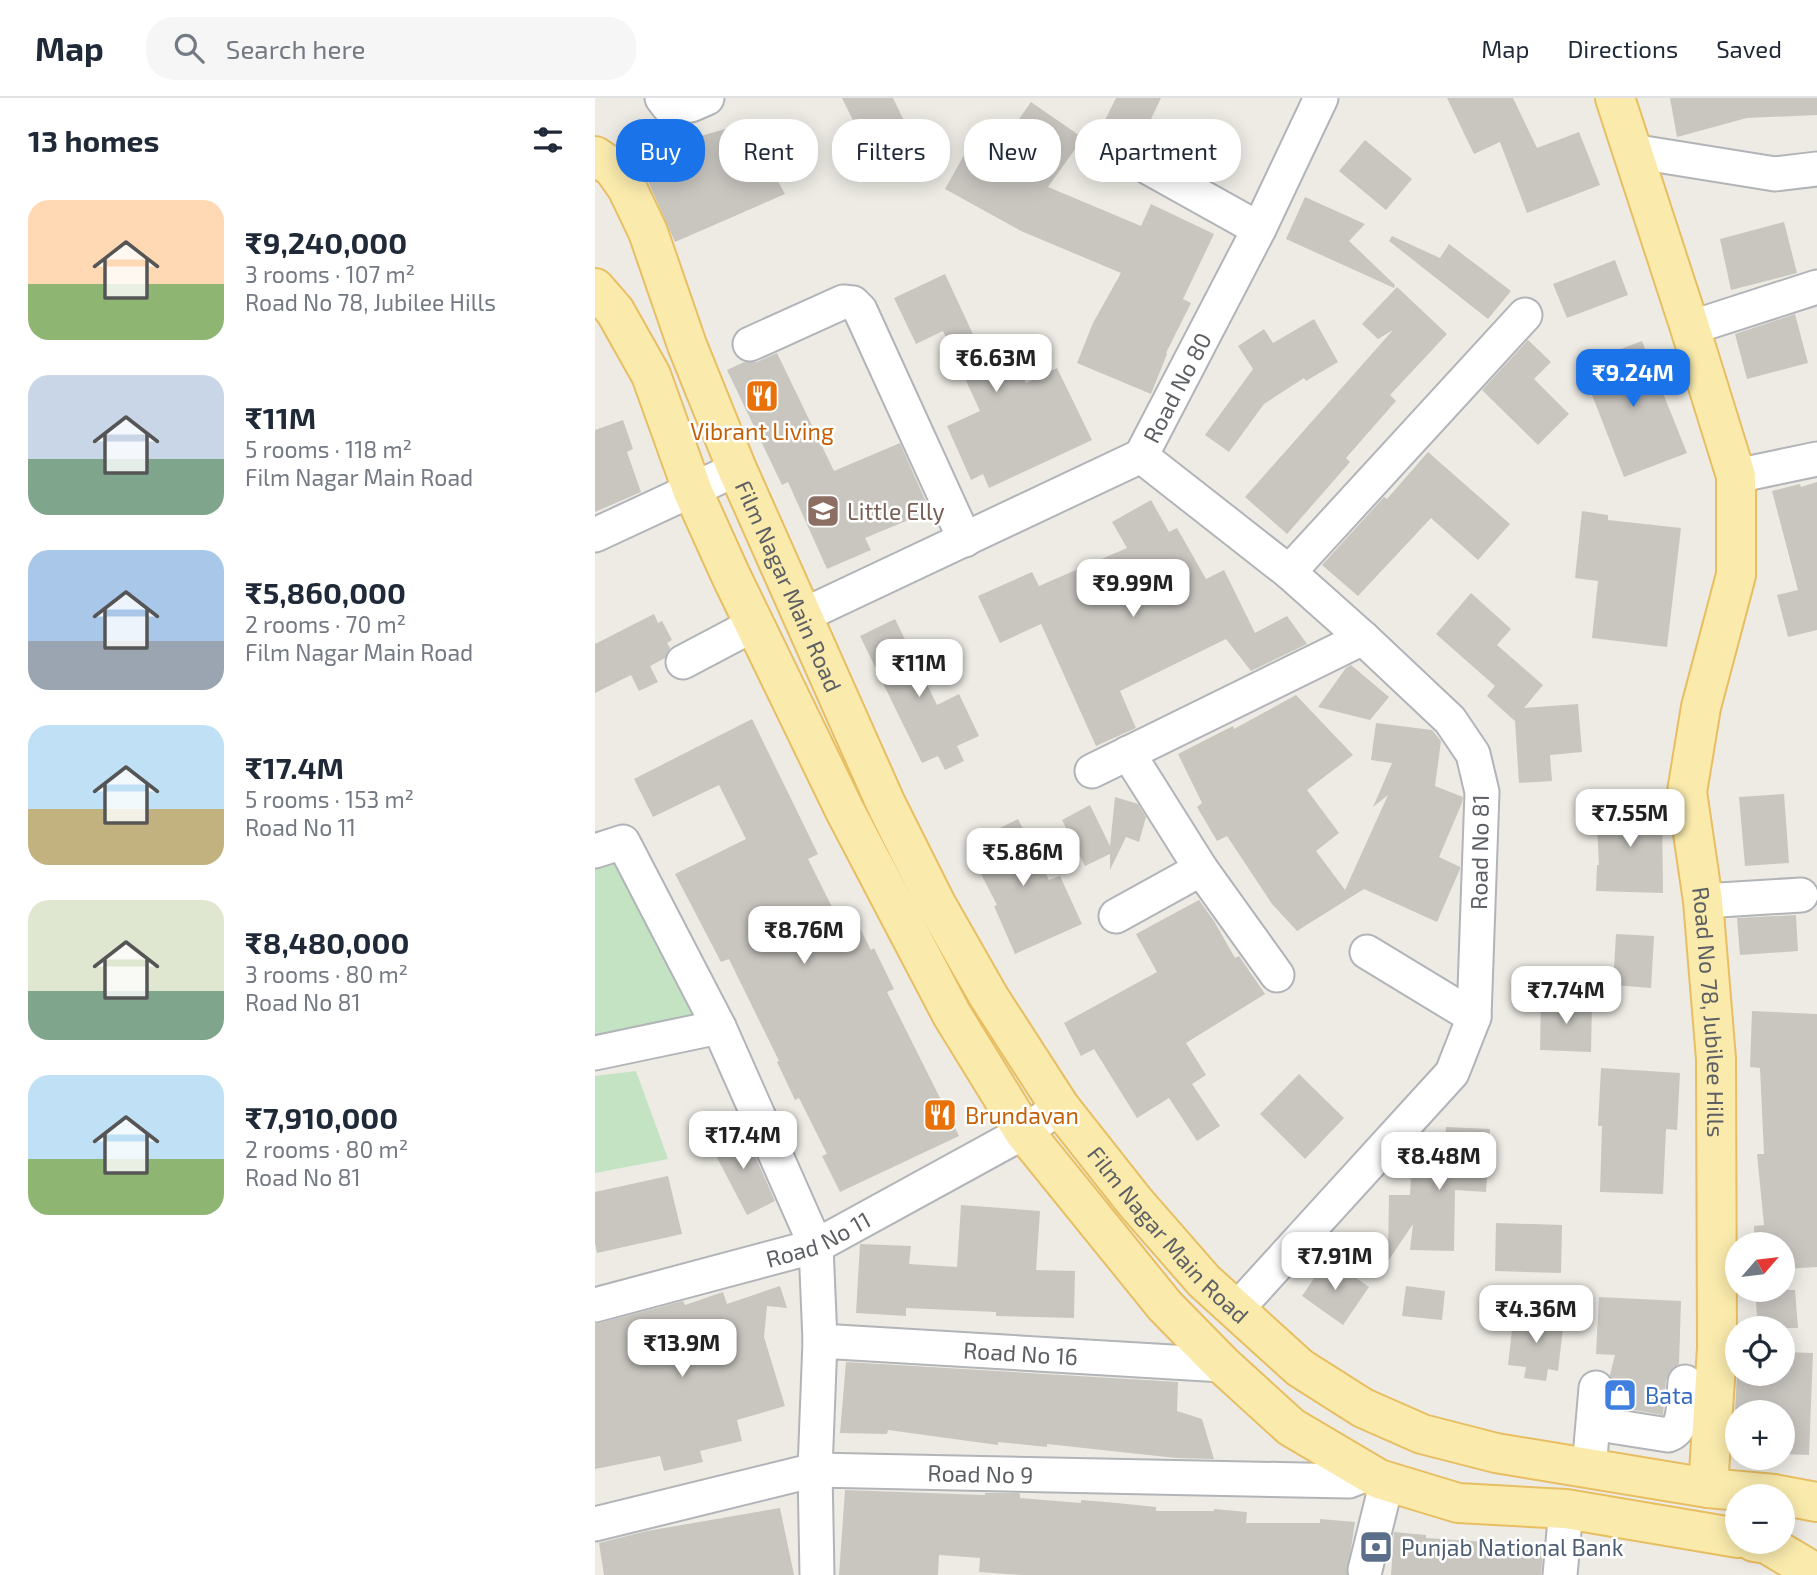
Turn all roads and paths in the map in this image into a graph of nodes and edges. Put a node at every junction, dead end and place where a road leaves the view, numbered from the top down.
1 (662, 98) edge
2 (707, 98) edge
3 (1321, 98) edge
4 (1615, 98) edge
5 (1632, 151) junction
6 (595, 156) edge
7 (1817, 169) edge
8 (1175, 182) edge
9 (1259, 229) junction
10 (1817, 287) edge
11 (595, 288) edge
12 (1525, 315) dead end
13 (1691, 328) junction
14 (750, 344) dead end
15 (1141, 456) junction
16 (1817, 459) edge
17 (737, 470) junction
18 (1736, 476) junction
19 (693, 492) junction
20 (595, 536) edge
21 (965, 540) junction
22 (1289, 572) junction
23 (804, 615) junction
24 (755, 624) junction
25 (1363, 638) junction
26 (683, 663) dead end
27 (1128, 754) junction
28 (1092, 771) dead end
29 (595, 851) edge
30 (1201, 869) junction
31 (1801, 895) dead end
32 (1703, 901) junction
33 (1116, 916) dead end
34 (1367, 952) dead end
35 (1277, 975) dead end
36 (1474, 1017) junction
37 (719, 1027) junction
38 (595, 1053) edge
39 (1060, 1107) junction
40 (1024, 1132) junction
41 (816, 1246) junction
42 (595, 1305) edge
43 (1235, 1311) junction
44 (820, 1341) junction
45 (1293, 1362) junction
46 (1223, 1366) junction
47 (1685, 1382) dead end
48 (1596, 1388) dead end
49 (1267, 1407) junction
50 (1696, 1422) junction
51 (1611, 1426) dead end
52 (1589, 1469) junction
53 (815, 1470) junction
54 (1378, 1477) junction
55 (1708, 1488) junction
56 (1817, 1502) edge
57 (1566, 1509) junction
58 (595, 1524) edge
59 (1725, 1536) edge
60 (1784, 1554) edge
61 (1365, 1570) dead end
62 (1817, 1574) edge
63 (817, 1575) edge
64 (1560, 1575) edge

1 - 2 street
3 - 9 street, Road No 80
4 - 5 main road, Road No 78, Jubilee Hills
5 - 7 street
5 - 13 main road, Road No 78, Jubilee Hills
6 - 17 main road, Film Nagar Main Road
8 - 9 street
9 - 15 street, Road No 80
10 - 13 street
11 - 19 main road, Film Nagar Main Road
12 - 22 street
13 - 18 main road, Road No 78, Jubilee Hills
14 - 21 street
15 - 21 street, Road No 80
15 - 22 street, Road No 81
16 - 18 street
17 - 19 street
17 - 23 main road, Film Nagar Main Road
18 - 32 main road, Road No 78, Jubilee Hills
19 - 20 street
19 - 24 main road, Film Nagar Main Road
21 - 23 street, Road No 80
22 - 25 street, Road No 81
23 - 39 main road, Film Nagar Main Road
24 - 26 street
24 - 40 main road, Film Nagar Main Road
25 - 27 street
25 - 36 street, Road No 81
27 - 28 street
27 - 30 street
29 - 37 street
30 - 33 street
30 - 35 street
31 - 32 street
32 - 50 main road, Road No 78, Jubilee Hills
34 - 36 street
36 - 43 street, Road No 81
37 - 38 street
37 - 41 street
39 - 40 street, Road No 11
39 - 43 main road, Film Nagar Main Road
40 - 41 street, Road No 11
40 - 46 main road, Film Nagar Main Road
41 - 42 street, Road No 11
41 - 44 street
43 - 45 main road, Film Nagar Main Road
44 - 46 street, Road No 16
44 - 53 street
45 - 49 main road
45 - 52 main road, Film Nagar Main Road
46 - 49 main road, Film Nagar Main Road
47 - 50 street
48 - 52 street
49 - 54 main road, Film Nagar Main Road
50 - 51 street
50 - 55 main road, Road No 78, Jubilee Hills
52 - 55 main road, Film Nagar Main Road
53 - 54 street, Road No 9
53 - 58 street, Road No 9
53 - 63 street
54 - 57 main road, Film Nagar Main Road
54 - 61 street
55 - 56 main road, Film Nagar Main Road
57 - 59 main road, Film Nagar Main Road
57 - 64 street
60 - 62 main road

